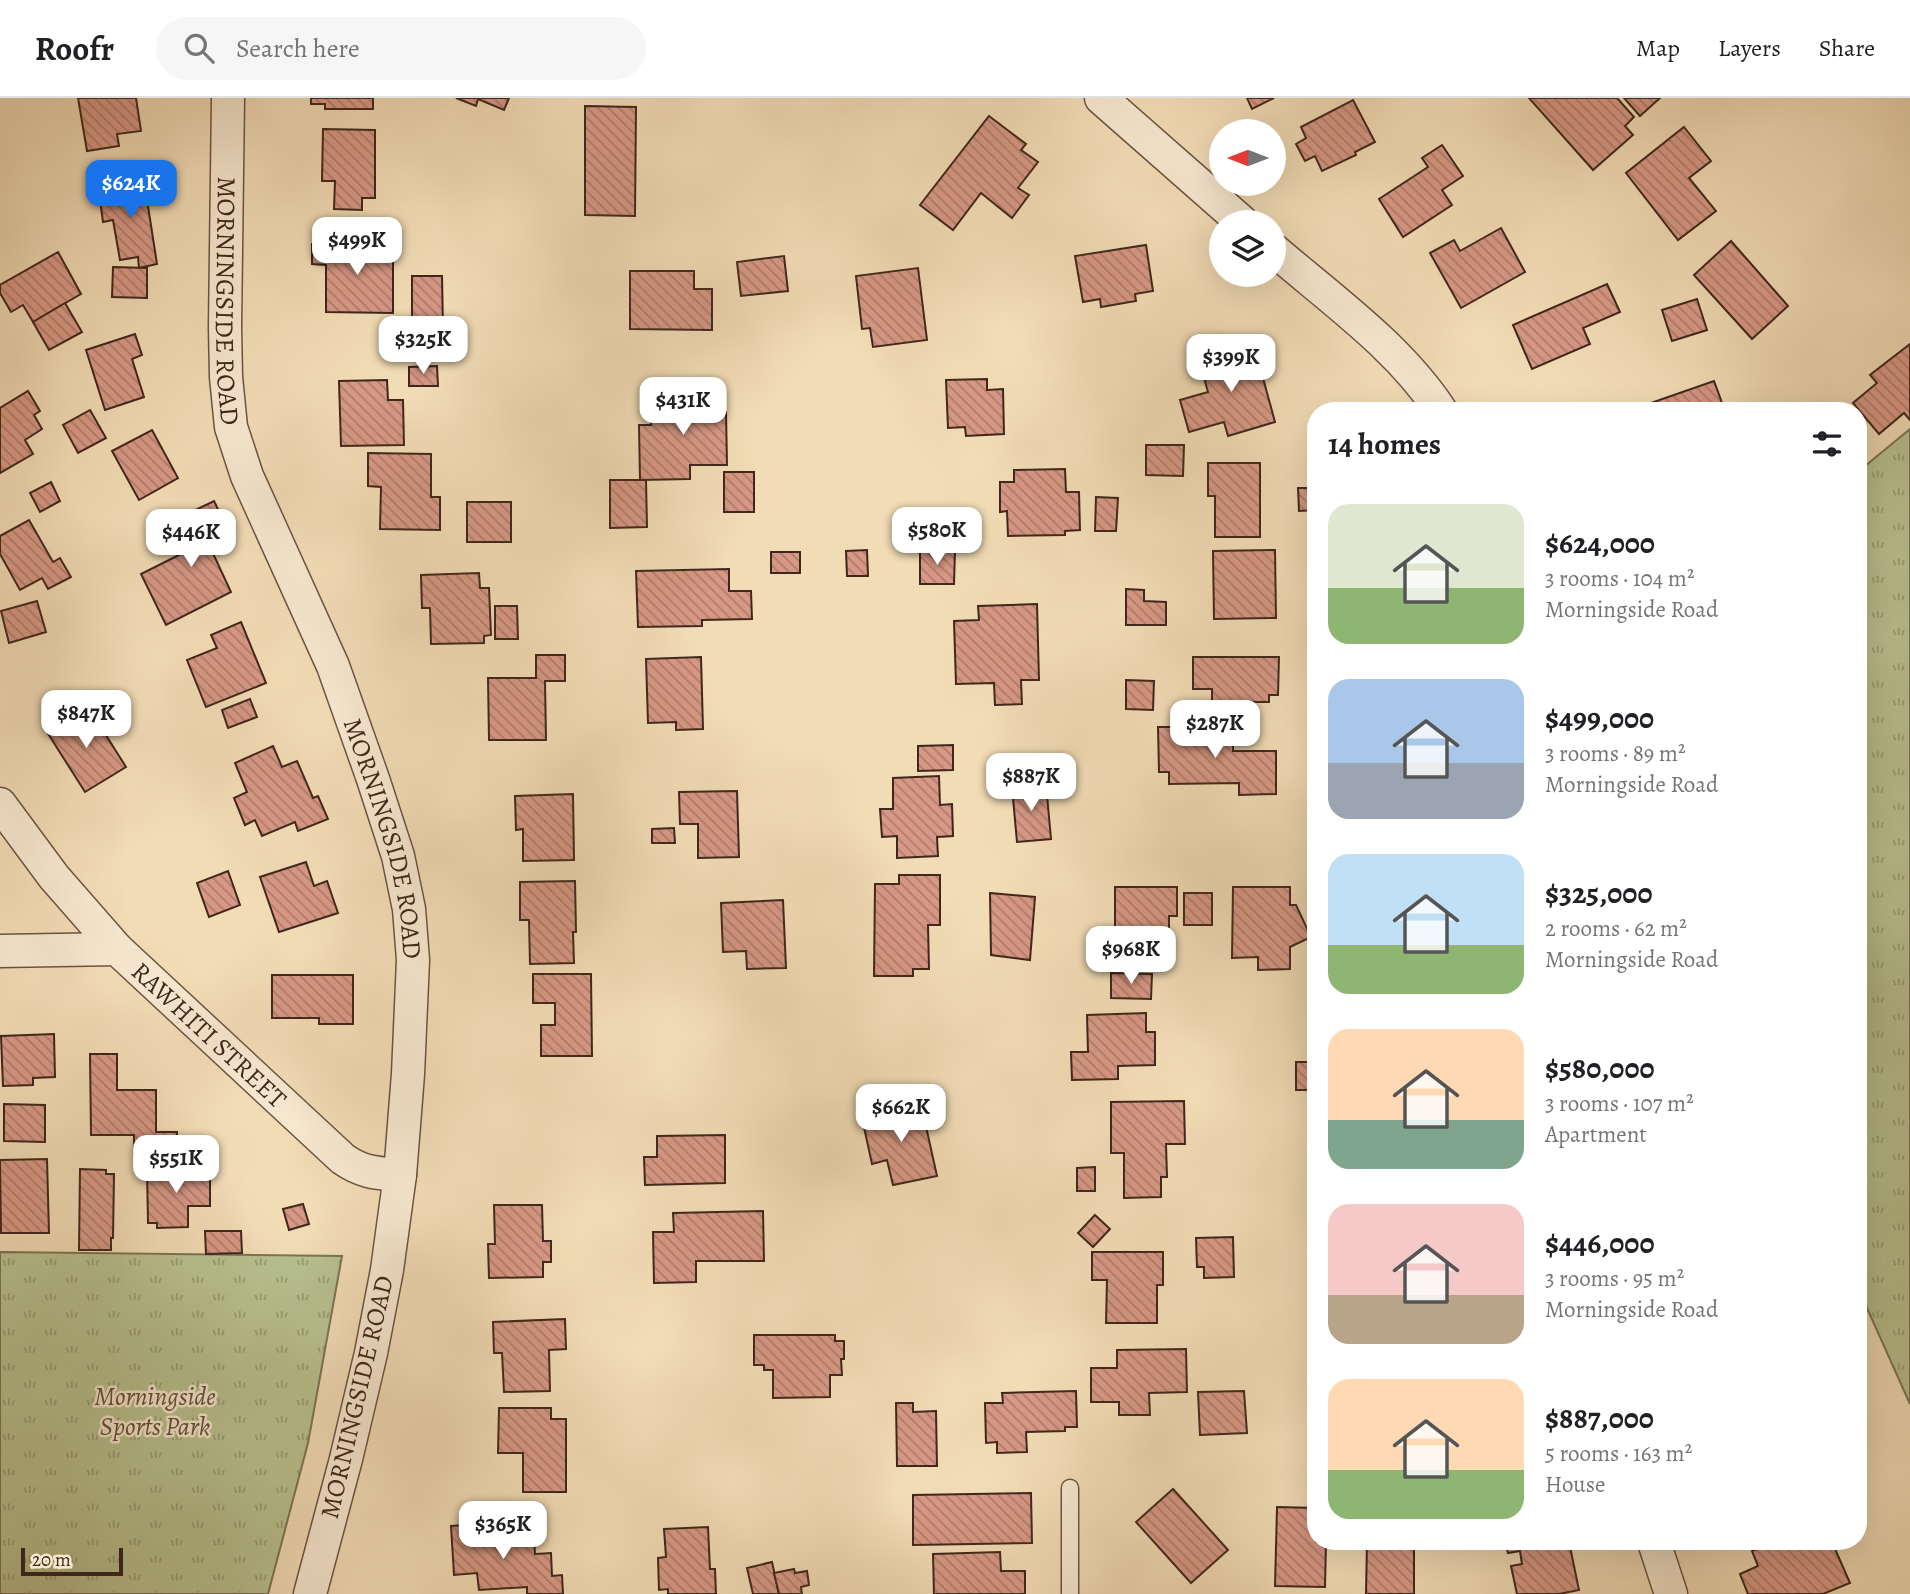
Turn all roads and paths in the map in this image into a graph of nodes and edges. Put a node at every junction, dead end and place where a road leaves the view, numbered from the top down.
1 (228, 98) edge
2 (1101, 98) edge
3 (1228, 210) edge
4 (1286, 260) edge
5 (1435, 402) edge
6 (0, 804) edge
7 (117, 949) junction
8 (0, 951) edge
9 (400, 1175) junction
10 (1070, 1489) dead end
11 (1657, 1550) edge
12 (310, 1594) edge
13 (1070, 1594) edge
14 (1671, 1594) edge

1 - 9 street, MORNINGSIDE ROAD
2 - 3 street
4 - 5 street
6 - 7 street
7 - 8 street, RAWHITI STREET
7 - 9 street, RAWHITI STREET
9 - 12 street, MORNINGSIDE ROAD
10 - 13 lane
11 - 14 street

